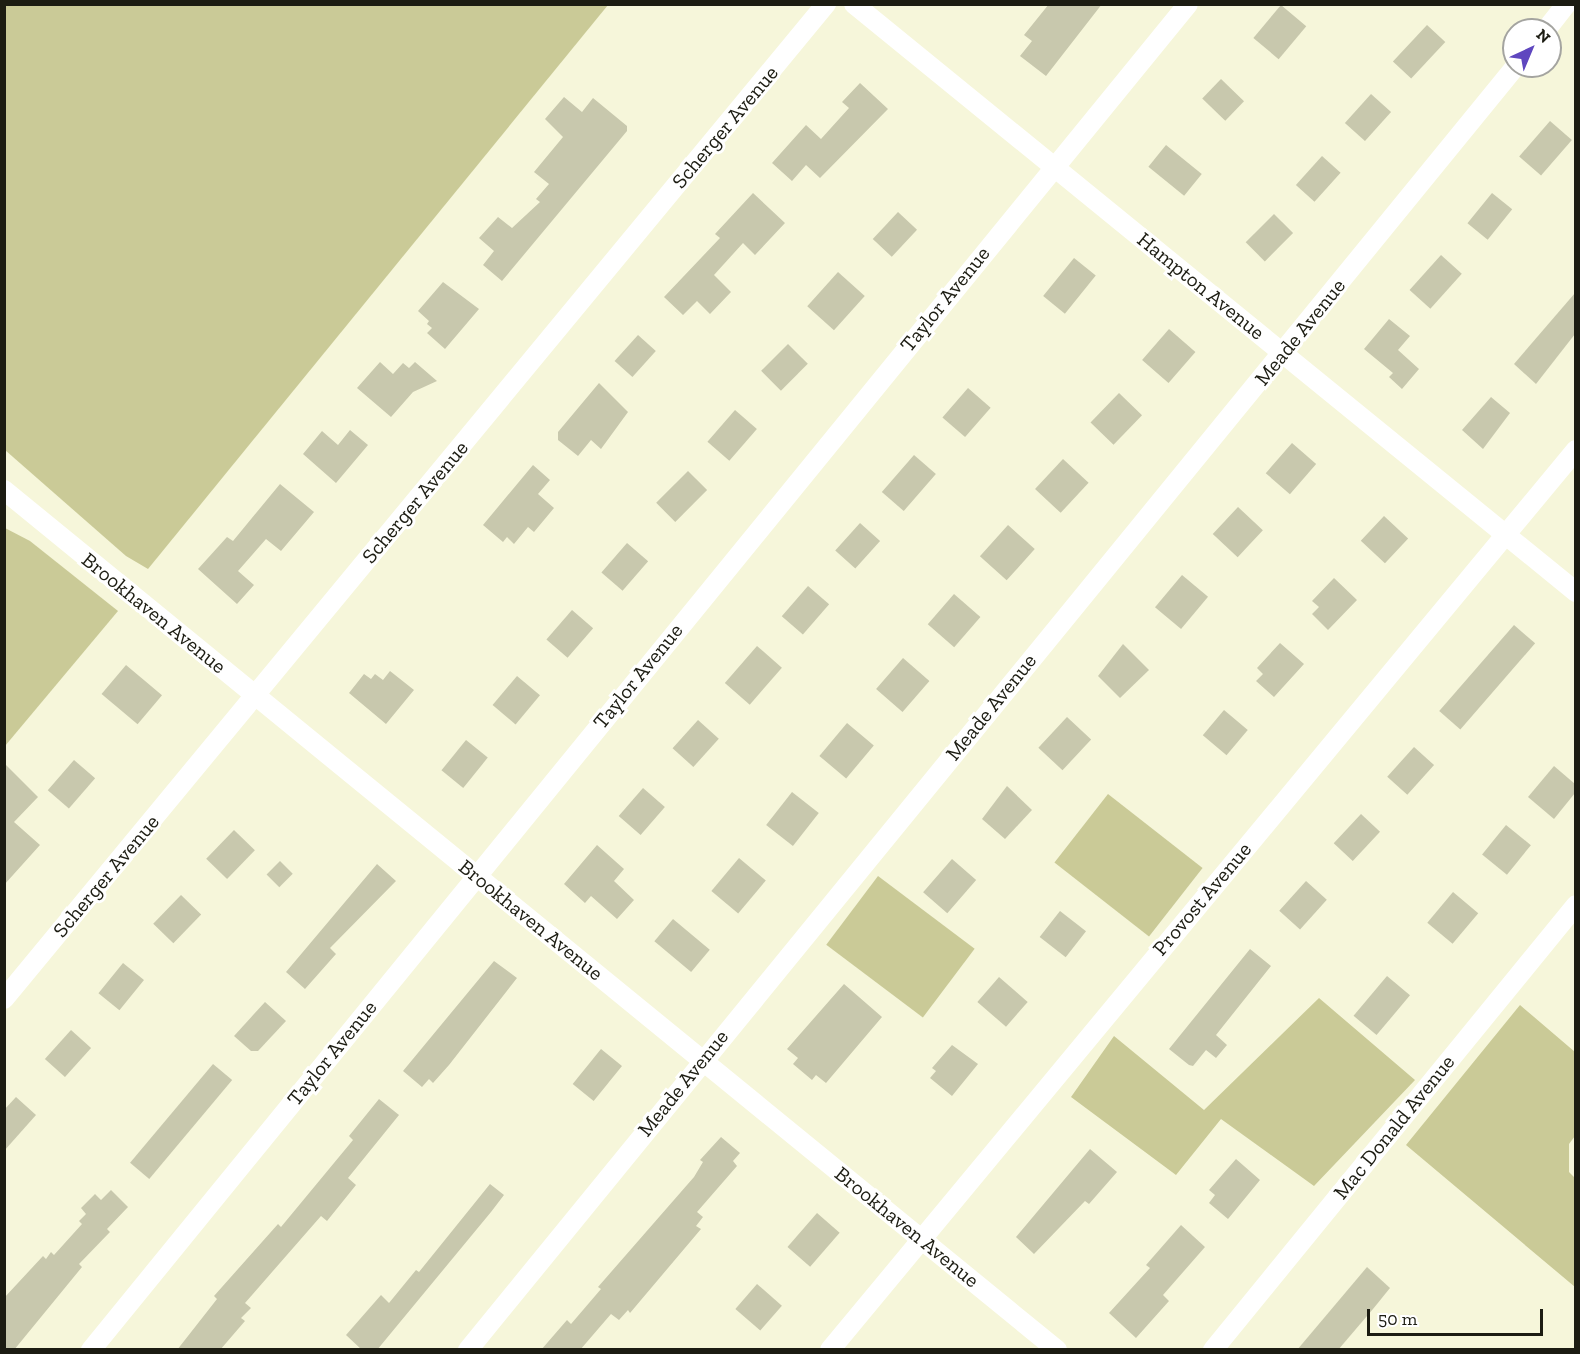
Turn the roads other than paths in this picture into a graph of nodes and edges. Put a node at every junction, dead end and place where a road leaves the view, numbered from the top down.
1 (826, 4) edge
2 (854, 4) edge
3 (1188, 4) edge
4 (1566, 4) edge
5 (1555, 18) edge
6 (1506, 78) edge
7 (1054, 165) junction
8 (1282, 353) junction
9 (1575, 450) edge
10 (4, 490) edge
11 (1506, 536) junction
12 (1575, 592) edge
13 (255, 695) junction
14 (476, 875) junction
15 (1575, 905) edge
16 (4, 999) edge
17 (702, 1059) junction
18 (920, 1238) junction
19 (91, 1350) edge
20 (468, 1350) edge
21 (830, 1350) edge
22 (1057, 1350) edge
23 (1213, 1350) edge

1 - 13 street, Scherger Avenue
2 - 7 street, Hampton Avenue
3 - 7 street, Taylor Avenue
4 - 5 street
6 - 8 street, Meade Avenue
7 - 8 street, Hampton Avenue
7 - 14 street, Taylor Avenue
8 - 11 street, Hampton Avenue
8 - 17 street, Meade Avenue
9 - 11 street, Provost Avenue
10 - 13 street, Brookhaven Avenue
11 - 12 street, Hampton Avenue
11 - 18 street, Provost Avenue
13 - 14 street, Brookhaven Avenue
13 - 16 street, Scherger Avenue
14 - 17 street, Brookhaven Avenue
14 - 19 street, Taylor Avenue
15 - 23 street, Mac Donald Avenue
17 - 18 street, Brookhaven Avenue
17 - 20 street, Meade Avenue
18 - 21 street, Provost Avenue
18 - 22 street, Brookhaven Avenue

